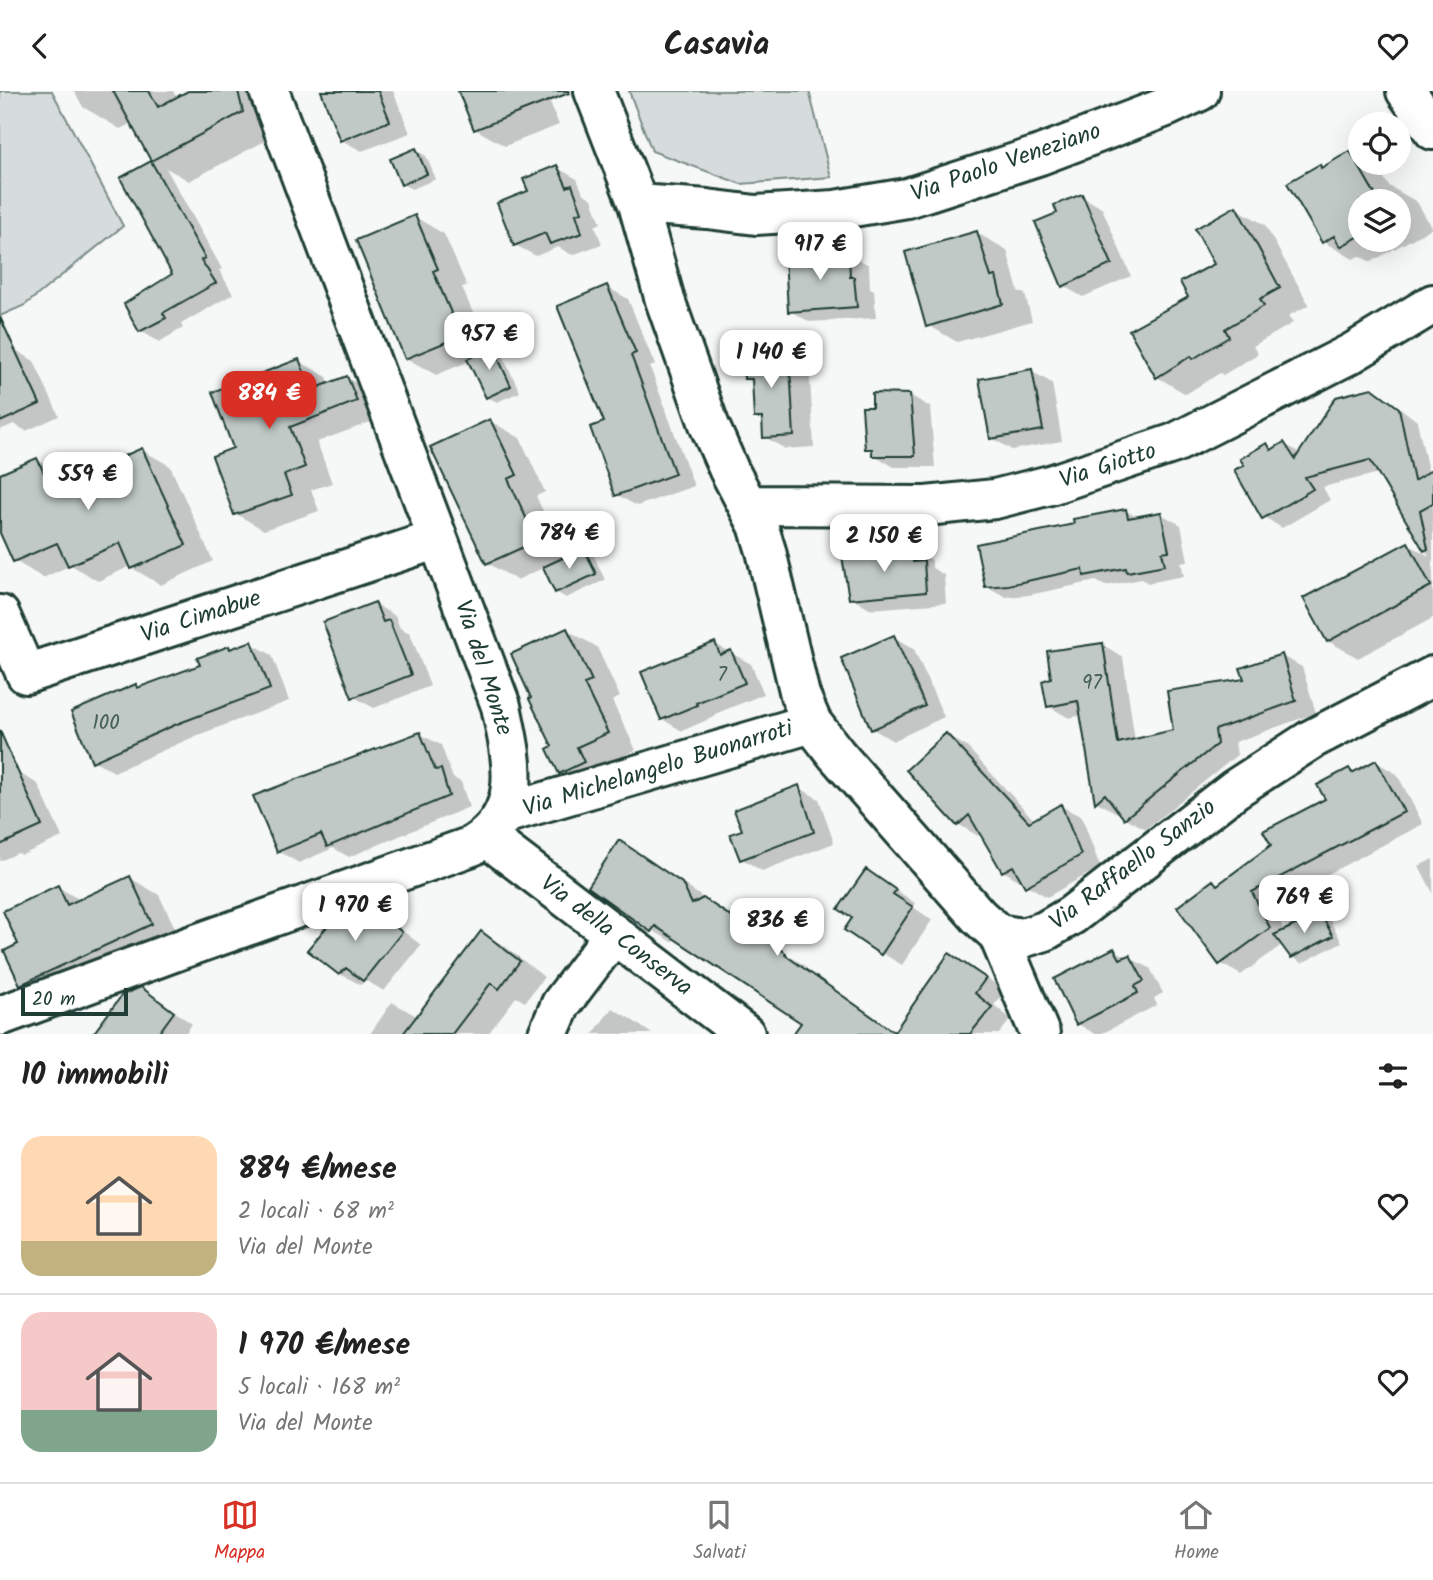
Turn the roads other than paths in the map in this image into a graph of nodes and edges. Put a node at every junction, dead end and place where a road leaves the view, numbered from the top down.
1 (270, 91) edge
2 (594, 91) edge
3 (1200, 91) edge
4 (1406, 91) edge
5 (1433, 130) edge
6 (638, 204) junction
7 (1433, 304) edge
8 (749, 505) junction
9 (439, 539) junction
10 (0, 615) edge
11 (1433, 676) edge
12 (812, 723) junction
13 (495, 826) junction
14 (614, 934) junction
15 (998, 934) junction
16 (0, 1016) edge
17 (548, 1034) edge
18 (745, 1034) edge
19 (1040, 1034) edge

1 - 9 street, Via del Monte
2 - 6 street
3 - 6 street, Via Paolo Veneziano
4 - 5 street
6 - 8 street
7 - 8 street, Via Giotto
8 - 12 street
9 - 10 street, Via Cimabue
9 - 13 street, Via del Monte
11 - 15 street, Via Raffaello Sanzio
12 - 13 street, Via Michelangelo Buonarroti
12 - 15 street
13 - 14 street, Via della Conserva
13 - 16 street
14 - 17 street
14 - 18 street, Via della Conserva
15 - 19 street

